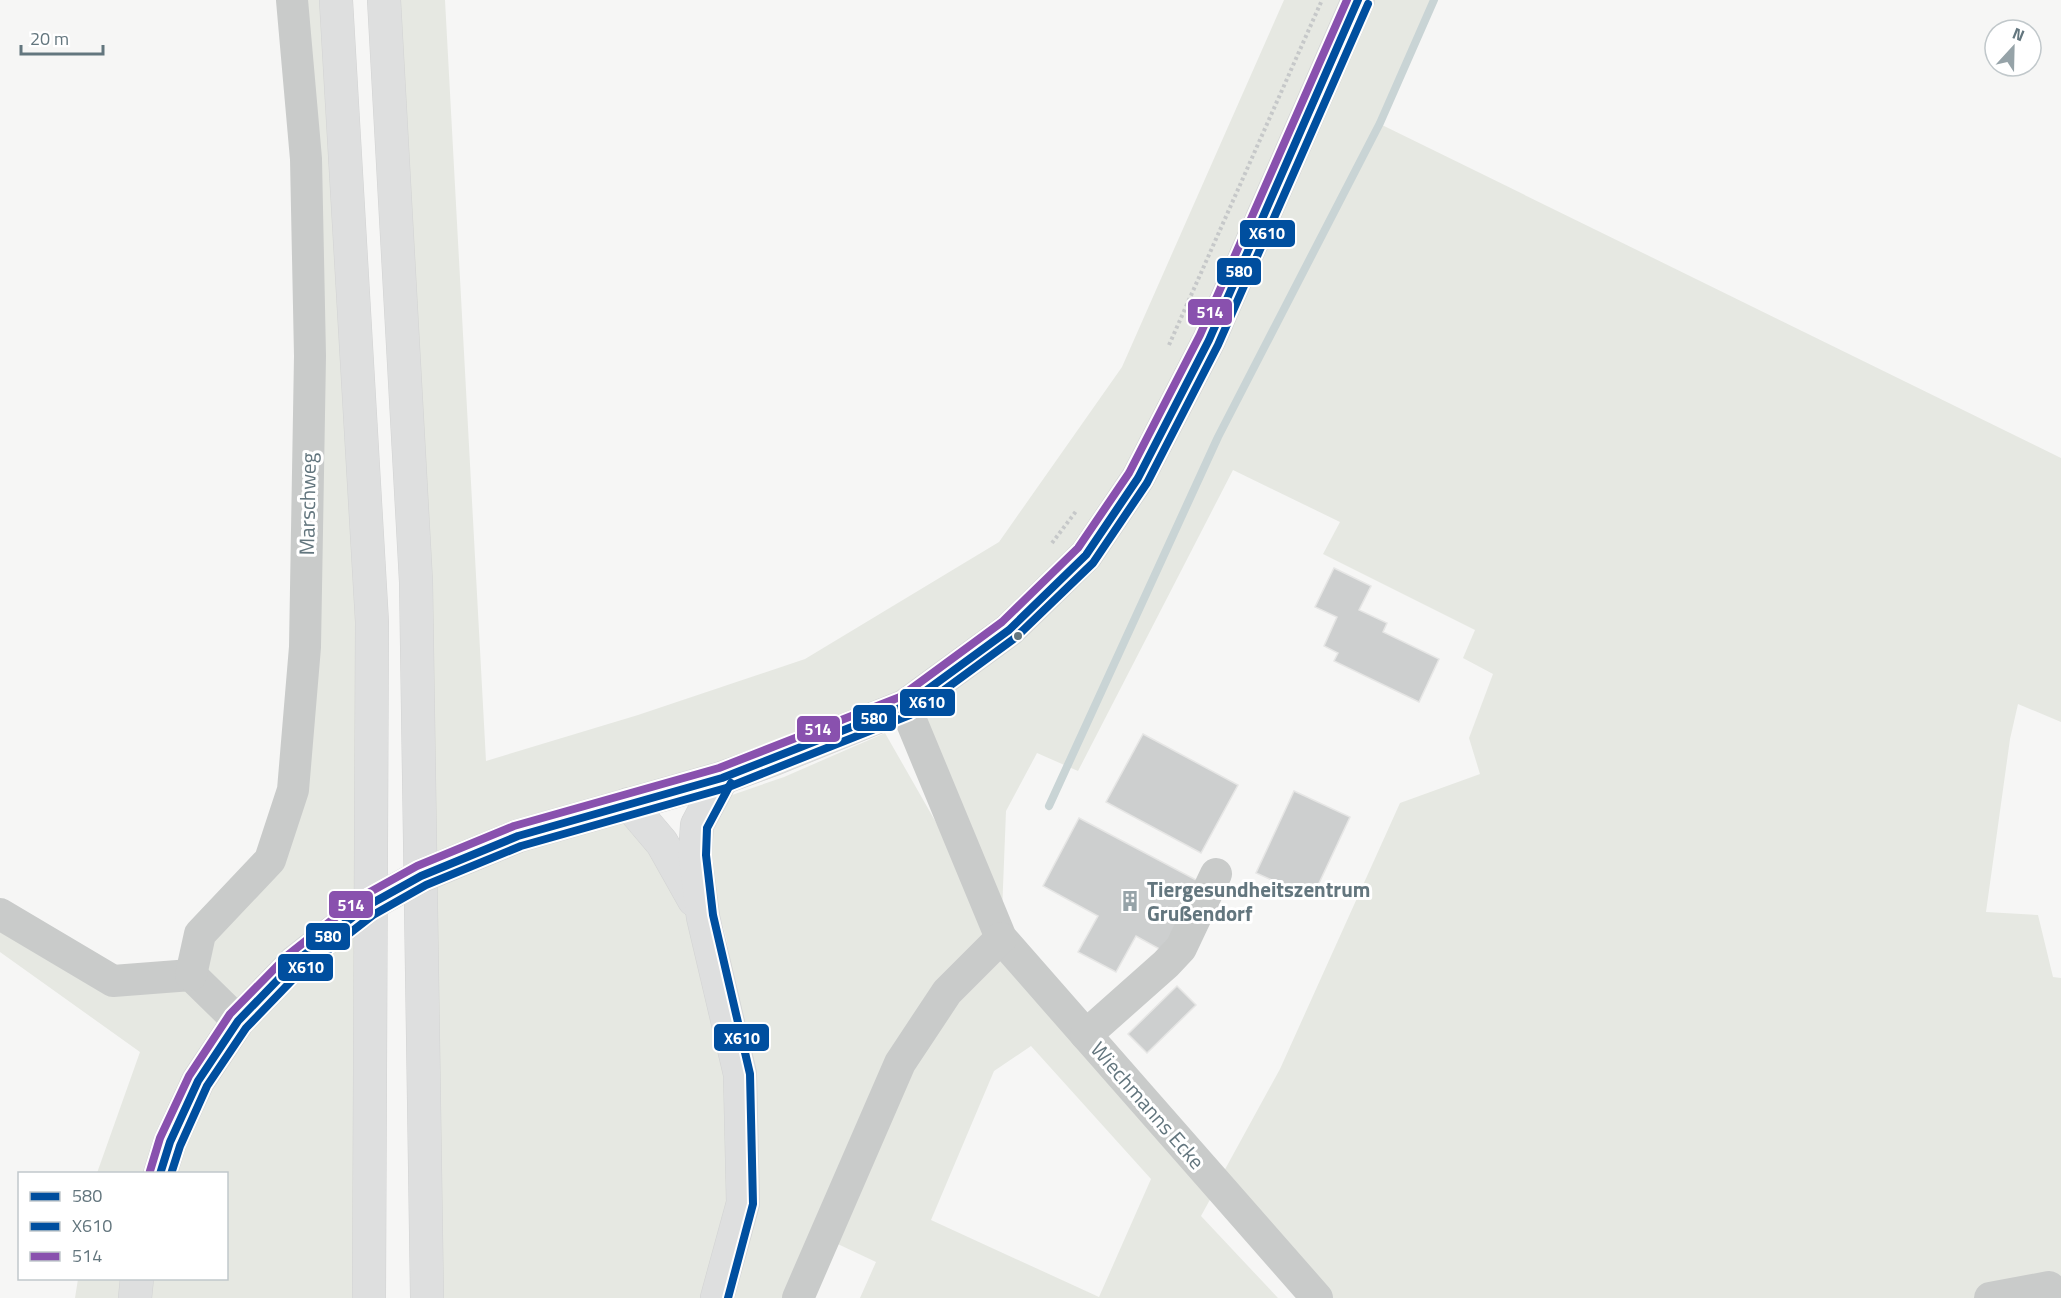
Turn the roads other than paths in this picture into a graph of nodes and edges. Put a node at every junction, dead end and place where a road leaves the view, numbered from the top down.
1 (292, 0) edge
2 (336, 0) edge
3 (384, 0) edge
4 (1358, 0) edge
5 (905, 706) junction
6 (722, 778) junction
7 (629, 804) junction
8 (1216, 874) dead end
9 (0, 914) edge
10 (703, 917) junction
11 (1001, 938) junction
12 (190, 975) junction
13 (238, 1021) junction
14 (1086, 1035) junction
15 (160, 1172) edge
16 (137, 1280) edge
17 (2049, 1287) dead end
18 (135, 1298) edge
19 (369, 1298) edge
20 (427, 1298) edge
21 (717, 1298) edge
22 (798, 1298) edge
23 (1317, 1298) edge
24 (1990, 1298) edge

1 - 12 street, Marschweg
2 - 19 main road
3 - 20 main road
4 - 5 main road
5 - 6 main road
5 - 11 street, Wiechmanns Ecke
6 - 7 main road
6 - 10 main road
7 - 10 main road
7 - 13 main road, bridge
8 - 14 street
9 - 12 street
10 - 21 main road
11 - 14 street, Wiechmanns Ecke
11 - 22 street
12 - 13 street
13 - 15 main road
14 - 23 street, Wiechmanns Ecke
16 - 18 main road
17 - 24 street

